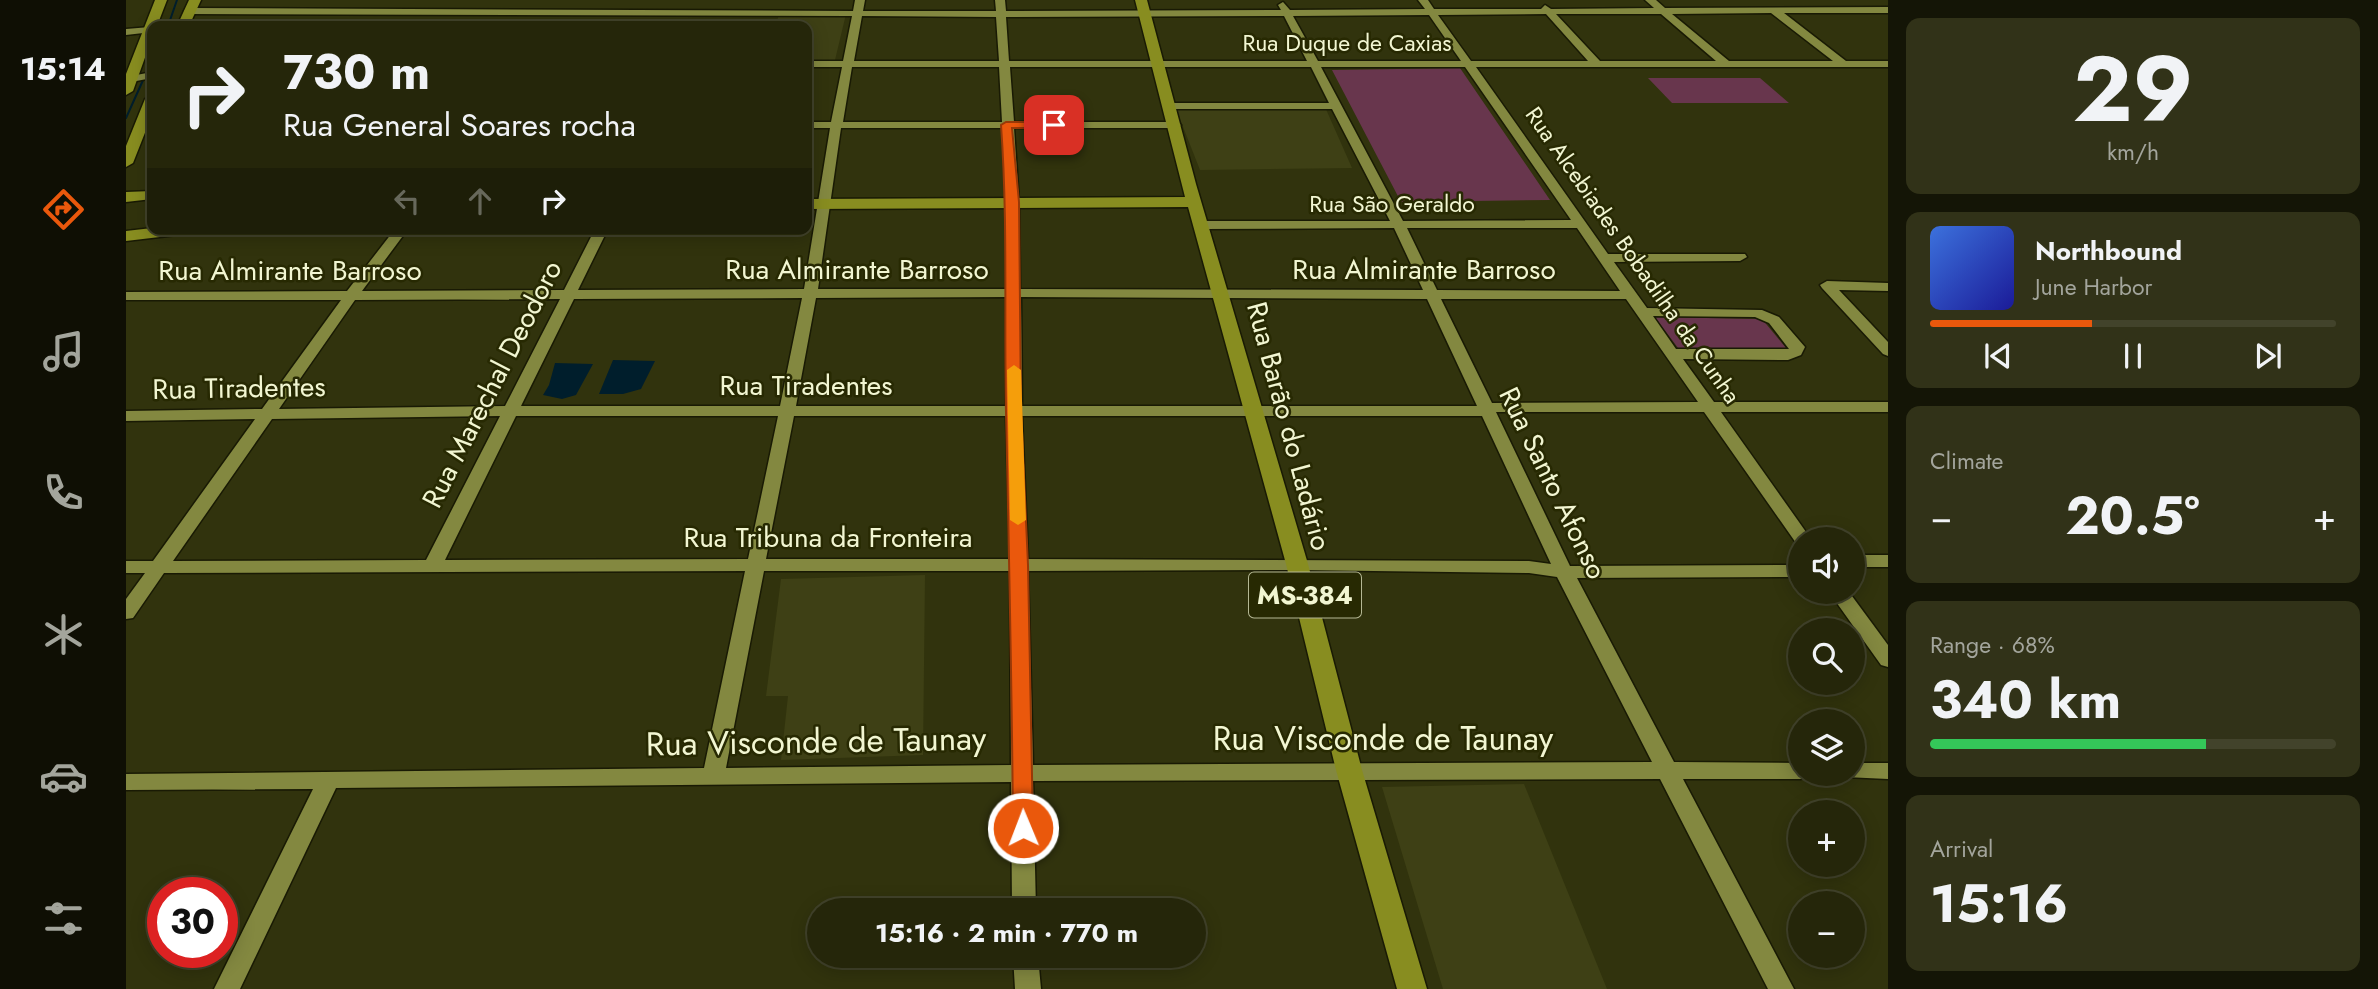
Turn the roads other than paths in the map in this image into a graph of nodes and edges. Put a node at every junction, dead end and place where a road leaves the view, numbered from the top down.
1 (161, 0) edge
2 (293, 0) edge
3 (436, 0) edge
4 (575, 0) edge
5 (717, 0) edge
6 (768, 0) edge
7 (1423, 0) edge
8 (1537, 0) edge
9 (1650, 0) edge
10 (1759, 0) edge
11 (1870, 0) edge
12 (859, 6) edge
13 (1142, 6) edge
14 (1284, 6) edge
15 (1000, 7) edge
16 (1887, 11) edge
17 (566, 12) junction
18 (762, 12) junction
19 (1549, 12) junction
20 (1776, 12) junction
21 (423, 13) junction
22 (710, 13) junction
23 (1434, 13) junction
24 (1665, 13) junction
25 (188, 14) edge
26 (273, 16) junction
27 (153, 21) edge
28 (415, 21) edge
29 (559, 21) edge
30 (706, 21) edge
31 (147, 30) edge
32 (126, 32) edge
33 (147, 37) edge
34 (812, 64) edge
35 (849, 64) junction
36 (1156, 64) junction
37 (1312, 64) junction
38 (1467, 64) junction
39 (1597, 64) junction
40 (1725, 64) junction
41 (1844, 64) junction
42 (1888, 64) edge
43 (1005, 65) junction
44 (147, 77) edge
45 (128, 83) edge
46 (1169, 106) junction
47 (1336, 106) junction
48 (812, 125) edge
49 (836, 125) junction
50 (1006, 125) junction
51 (1175, 125) junction
52 (146, 127) edge
53 (126, 163) edge
54 (147, 195) edge
55 (126, 197) edge
56 (1194, 199) junction
57 (1012, 200) junction
58 (812, 201) edge
59 (825, 201) junction
60 (1581, 224) junction
61 (1202, 225) junction
62 (1399, 225) junction
63 (147, 234) edge
64 (397, 235) edge
65 (599, 235) edge
66 (126, 236) edge
67 (1740, 257) dead end
68 (1604, 258) junction
69 (1888, 287) edge
70 (810, 293) junction
71 (1014, 293) junction
72 (1221, 293) junction
73 (352, 294) junction
74 (572, 294) junction
75 (1430, 294) junction
76 (1630, 295) junction
77 (126, 296) edge
78 (1641, 312) junction
79 (1886, 346) edge
80 (1672, 355) junction
81 (1888, 409) edge
82 (1014, 410) junction
83 (1253, 410) junction
84 (1486, 411) junction
85 (1712, 411) junction
86 (513, 412) junction
87 (786, 412) junction
88 (268, 414) junction
89 (126, 416) edge
90 (1794, 527) edge
91 (1788, 561) edge
92 (1865, 561) edge
93 (1888, 561) edge
94 (1297, 564) junction
95 (160, 565) junction
96 (433, 565) junction
97 (1019, 565) junction
98 (757, 566) junction
99 (126, 567) edge
100 (1562, 567) junction
101 (1788, 571) edge
102 (1865, 571) edge
103 (1888, 571) edge
104 (1848, 604) edge
105 (126, 613) edge
106 (1888, 660) edge
107 (1349, 770) junction
108 (1670, 771) junction
109 (1788, 771) edge
110 (1865, 771) edge
111 (1888, 771) edge
112 (1022, 772) junction
113 (714, 775) junction
114 (328, 781) junction
115 (126, 782) edge
116 (1024, 898) edge
117 (1027, 968) edge
118 (227, 989) edge
119 (1028, 989) edge
120 (1412, 989) edge
121 (1781, 989) edge

1 - 27 main road
2 - 26 street
3 - 21 street
4 - 17 street
5 - 22 street
6 - 18 street
7 - 23 street, Rua Alcebiades Bobadilha da Cunha
8 - 19 street
9 - 24 street
10 - 20 street
11 - 16 street
12 - 15 street
12 - 18 street
12 - 35 street
13 - 14 street
13 - 15 street
13 - 36 main road, Rua Barão do Ladário / MS-384
14 - 23 street
14 - 37 street, Rua Santo Afonso
15 - 43 street
16 - 20 street
17 - 21 street
17 - 22 street
17 - 29 street
18 - 22 street
19 - 23 street
19 - 24 street
19 - 39 street
20 - 24 street
20 - 41 street
21 - 26 street
21 - 28 street
22 - 30 street
23 - 38 street, Rua Alcebiades Bobadilha da Cunha
24 - 40 street
25 - 26 street
31 - 32 street
33 - 45 main road
34 - 35 street, Rua Duque de Caxias
35 - 43 street, Rua Duque de Caxias
35 - 49 street
36 - 37 street, Rua Duque de Caxias
36 - 43 street, Rua Duque de Caxias
36 - 46 main road, Rua Barão do Ladário / MS-384
37 - 38 street, Rua Duque de Caxias
37 - 47 street, Rua Santo Afonso
38 - 39 street, Rua Duque de Caxias
38 - 60 street, Rua Alcebiades Bobadilha da Cunha
39 - 40 street, Rua Duque de Caxias
40 - 41 street, Rua Duque de Caxias
41 - 42 street, Rua Duque de Caxias
43 - 50 street
44 - 45 street
46 - 47 street
46 - 51 main road, Rua Barão do Ladário / MS-384
47 - 62 street, Rua Santo Afonso
48 - 49 street
49 - 50 street
49 - 59 street
50 - 51 street
50 - 57 street
51 - 56 main road, Rua Barão do Ladário / MS-384
52 - 53 main road
54 - 55 main road
56 - 57 main road
56 - 61 main road, Rua Barão do Ladário / MS-384
57 - 59 main road
57 - 71 street
58 - 59 main road
59 - 70 street
60 - 62 street, Rua São Geraldo
60 - 68 street, Rua Alcebiades Bobadilha da Cunha
61 - 62 street, Rua São Geraldo
61 - 72 main road, Rua Barão do Ladário / MS-384
62 - 75 street, Rua Santo Afonso
63 - 66 main road
64 - 73 street
65 - 74 street, Rua Marechal Deodoro
67 - 68 street
68 - 76 street, Rua Alcebiades Bobadilha da Cunha
69 - 79 street
70 - 71 street, Rua Almirante Barroso
70 - 74 street, Rua Almirante Barroso
70 - 87 street
71 - 72 street, Rua Almirante Barroso
71 - 82 street
72 - 75 street, Rua Almirante Barroso
72 - 83 main road, Rua Barão do Ladário / MS-384
73 - 74 street, Rua Almirante Barroso
73 - 77 street, Rua Almirante Barroso
73 - 88 street
74 - 86 street, Rua Marechal Deodoro
75 - 76 street, Rua Almirante Barroso
75 - 84 street, Rua Santo Afonso
76 - 78 street, Rua Alcebiades Bobadilha da Cunha
78 - 80 street, Rua Alcebiades Bobadilha da Cunha
78 - 80 street
80 - 85 street, Rua Alcebiades Bobadilha da Cunha
81 - 85 street, Rua Tiradentes
82 - 83 street, Rua Tiradentes
82 - 87 street, Rua Tiradentes
82 - 97 street
83 - 84 street, Rua Tiradentes
83 - 94 main road, Rua Barão do Ladário / MS-384
84 - 85 street, Rua Tiradentes
84 - 100 street, Rua Santo Afonso
85 - 90 street, Rua Alcebiades Bobadilha da Cunha
86 - 87 street, Rua Tiradentes
86 - 88 street, Rua Tiradentes
86 - 96 street, Rua Marechal Deodoro
87 - 98 street
88 - 89 street, Rua Tiradentes
88 - 95 street
91 - 100 street, Rua Tribuna da Fronteira
92 - 93 street
94 - 97 street, Rua Tribuna da Fronteira
94 - 100 street, Rua Tribuna da Fronteira
94 - 107 main road, Rua Barão do Ladário / MS-384
95 - 96 street, Rua Tribuna da Fronteira
95 - 99 street, Rua Tribuna da Fronteira
95 - 105 street
96 - 98 street, Rua Tribuna da Fronteira
97 - 98 street, Rua Tribuna da Fronteira
97 - 112 street
98 - 113 street
100 - 101 street, Rua Tribuna da Fronteira
100 - 108 street, Rua Santo Afonso
102 - 103 street
104 - 106 street
107 - 108 street, Rua Visconde de Taunay
107 - 112 street, Rua Visconde de Taunay
107 - 120 main road, Rua Barão do Ladário / MS-384
108 - 109 street, Rua Visconde de Taunay
108 - 121 street, Rua Santo Afonso
110 - 111 street
112 - 113 street, Rua Visconde de Taunay
112 - 116 street
113 - 114 street, Rua Visconde de Taunay
114 - 115 street, Rua Visconde de Taunay
114 - 118 street
117 - 119 street

